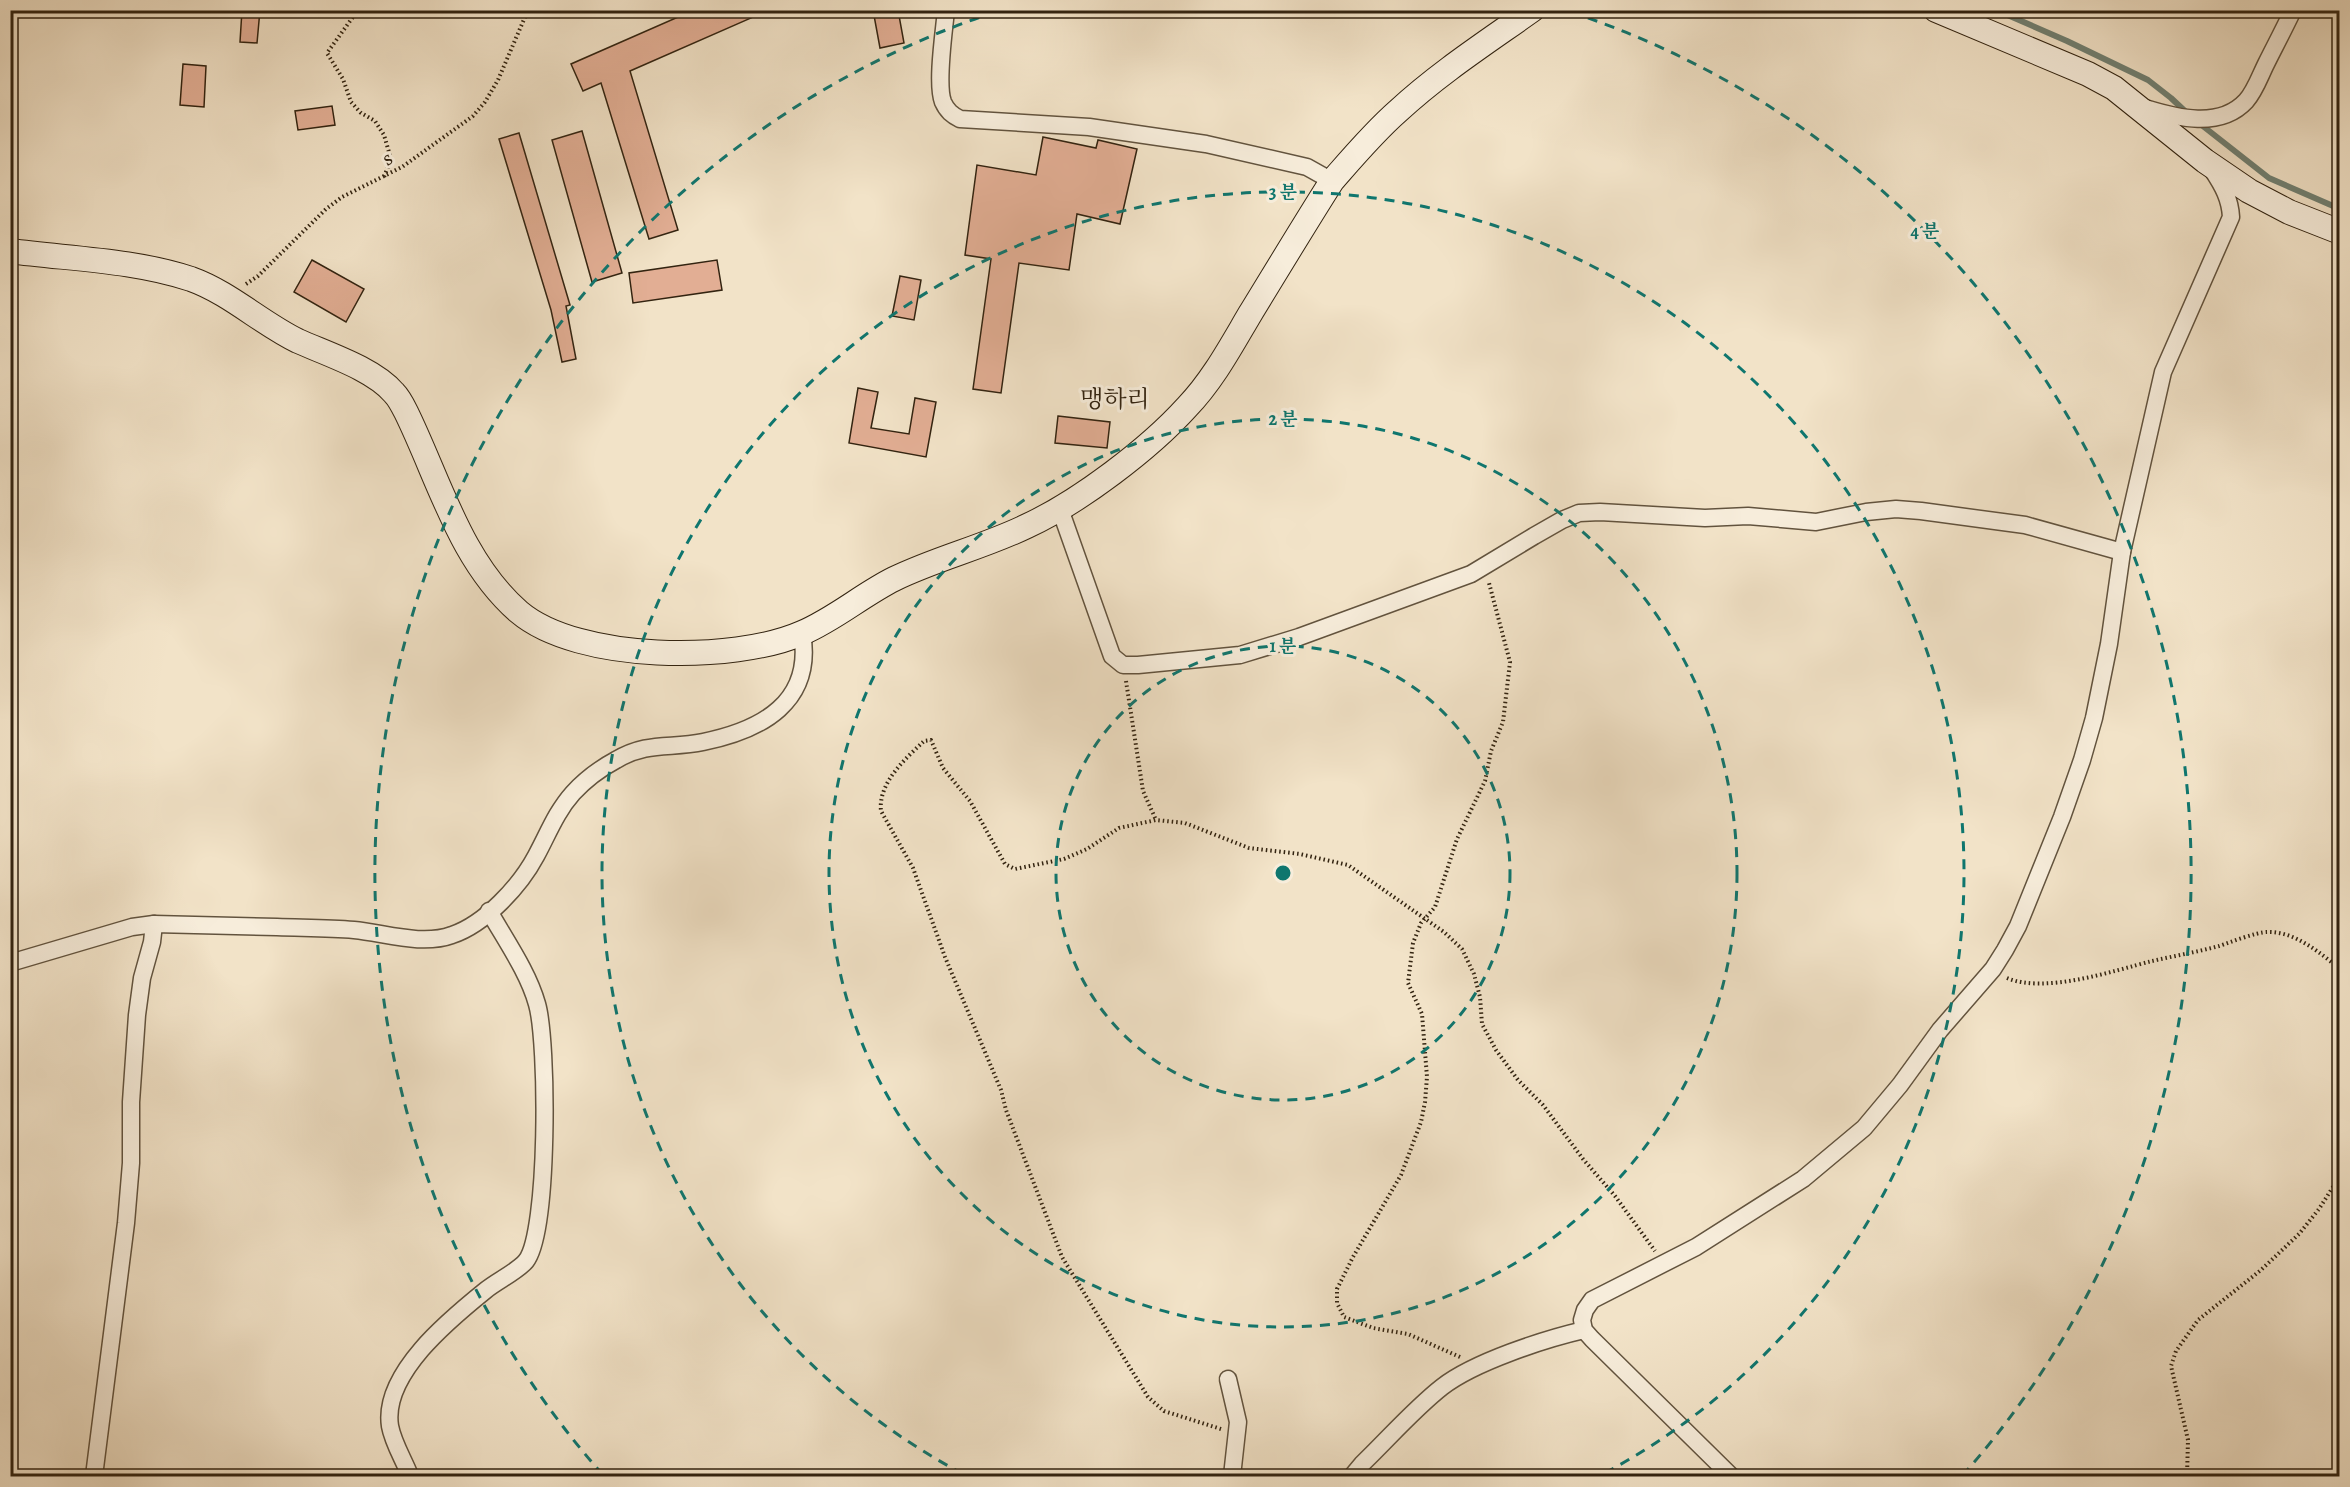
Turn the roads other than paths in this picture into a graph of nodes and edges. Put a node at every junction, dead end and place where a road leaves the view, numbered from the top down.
1 (946, 10) edge
2 (1532, 10) edge
3 (1936, 10) edge
4 (2293, 10) edge
5 (2136, 106) junction
6 (2205, 160) junction
7 (1332, 181) junction
8 (2340, 232) edge
9 (10, 251) edge
10 (1060, 509) junction
11 (2122, 552) junction
12 (802, 633) junction
13 (489, 912) junction
14 (154, 924) junction
15 (10, 963) edge
16 (1584, 1330) junction
17 (1228, 1379) dead end
18 (94, 1476) edge
19 (410, 1476) edge
20 (1232, 1476) edge
21 (1353, 1476) edge
22 (1731, 1476) edge

1 - 7 street
2 - 7 street
3 - 5 street
4 - 5 street
5 - 6 street
6 - 8 street
6 - 11 street
7 - 10 street
9 - 12 street
10 - 11 street
10 - 12 street
11 - 16 street
12 - 13 street
13 - 14 street
13 - 19 street
14 - 15 street
14 - 18 street
16 - 21 street
16 - 22 street
17 - 20 street

